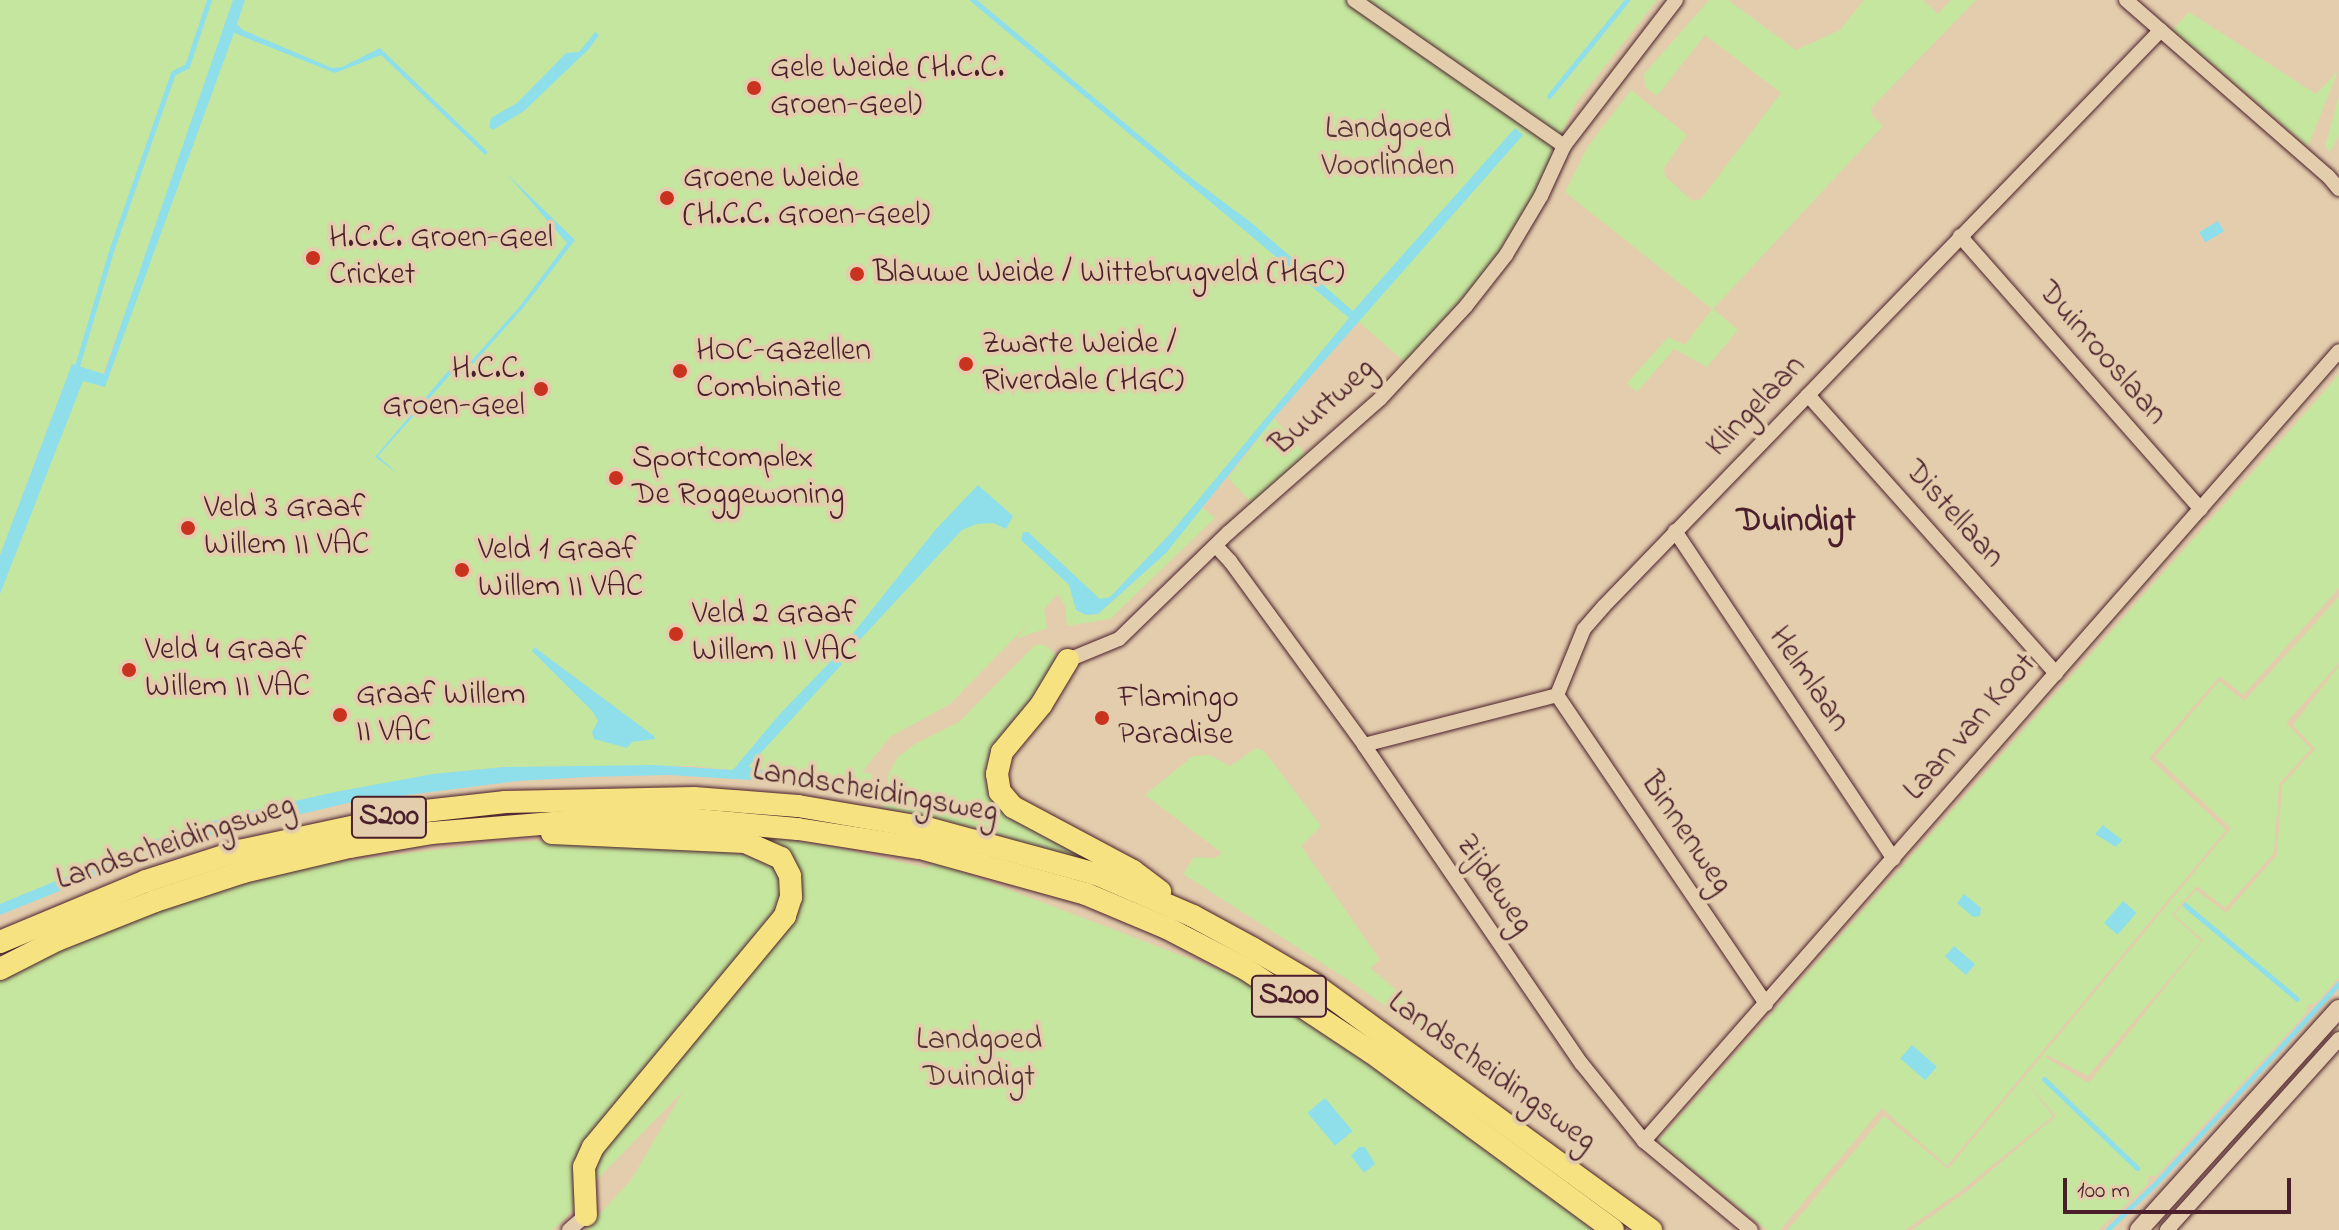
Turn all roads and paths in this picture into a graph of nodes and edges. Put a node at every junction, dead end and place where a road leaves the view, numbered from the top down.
1 (1354, 0) edge
2 (1676, 0) edge
3 (2126, 0) edge
4 (2161, 30) junction
5 (1564, 146) junction
6 (2339, 189) edge
7 (1960, 236) junction
8 (2339, 351) edge
9 (1808, 395) junction
10 (2201, 509) junction
11 (1675, 531) junction
12 (1216, 546) junction
13 (1068, 660) joint
14 (2056, 673) junction
15 (1557, 695) junction
16 (1364, 745) junction
17 (512, 824) junction
18 (1894, 859) junction
19 (1193, 916) junction
20 (0, 942) edge
21 (0, 969) edge
22 (1766, 1004) junction
23 (2339, 1009) edge
24 (2339, 1039) edge
25 (1644, 1141) junction
26 (578, 1222) edge
27 (1613, 1230) edge
28 (1651, 1230) edge
29 (1751, 1230) edge
30 (2139, 1230) edge
31 (2167, 1230) edge

1 - 5 street
2 - 5 street, Buurtweg
3 - 4 street
4 - 6 street
4 - 7 street, Klingelaan
5 - 12 street, Buurtweg
7 - 9 street, Klingelaan
7 - 10 street, Duinrooslaan
8 - 10 street, Laan van Koot
9 - 11 street, Klingelaan
9 - 14 street, Distellaan
10 - 14 street, Laan van Koot
11 - 15 street, Klingelaan
11 - 18 street, Helmlaan
12 - 13 street, Buurtweg
12 - 16 street, Zijdeweg
13 - 19 main road
14 - 18 street, Laan van Koot
15 - 16 street
15 - 22 street, Binnenweg
16 - 25 street, Zijdeweg
17 - 21 main road, Landscheidingsweg / S200
17 - 26 main road
17 - 27 main road, Landscheidingsweg / S200
18 - 22 street, Laan van Koot
19 - 20 main road, Landscheidingsweg / S200
19 - 28 main road, Landscheidingsweg / S200
22 - 25 street, Laan van Koot
23 - 30 street
24 - 31 street
25 - 29 street, Zijdeweg

